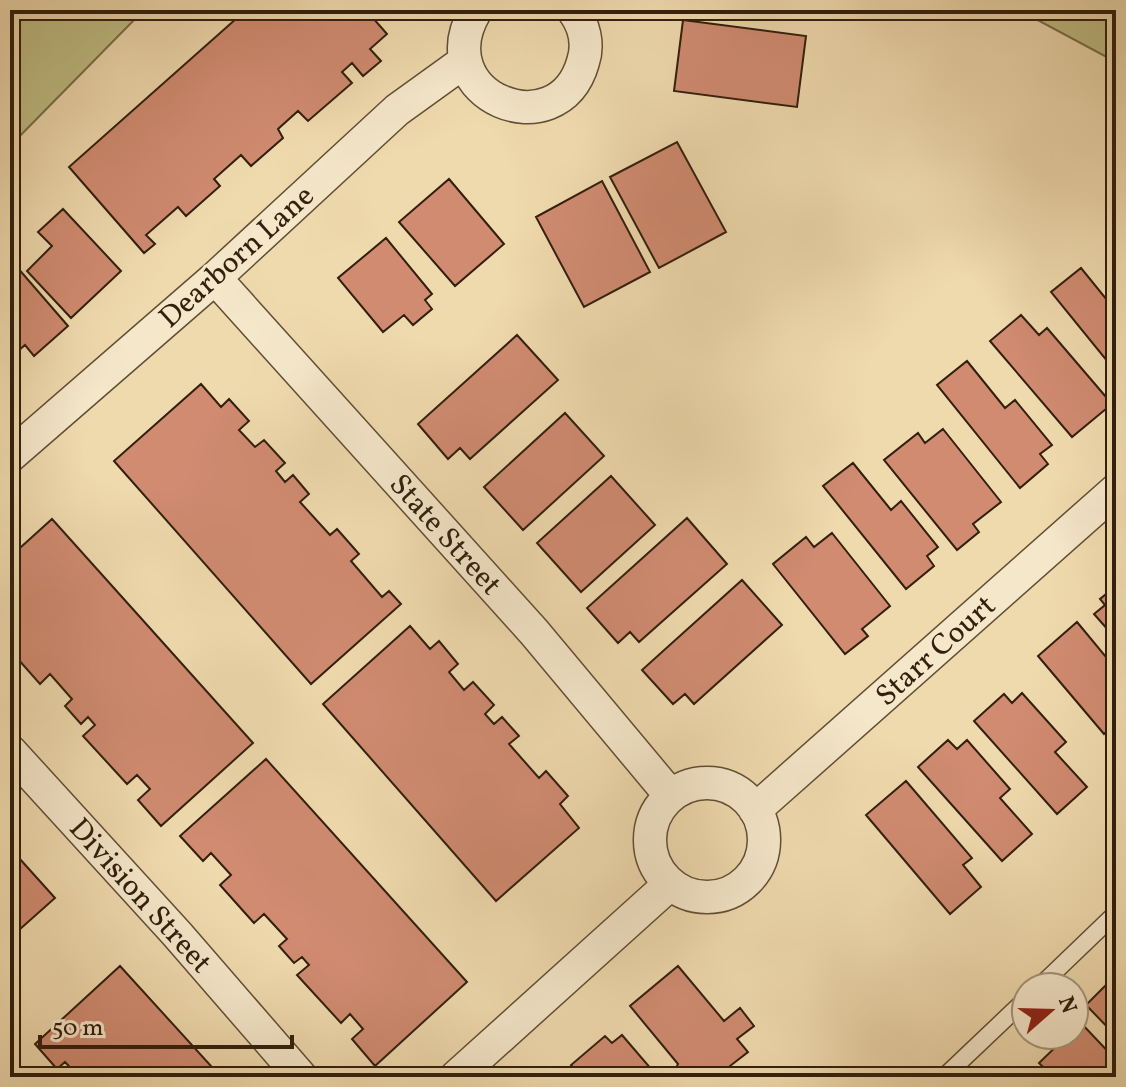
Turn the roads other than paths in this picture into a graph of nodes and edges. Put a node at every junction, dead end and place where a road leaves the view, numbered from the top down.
1 (476, 10) edge
2 (573, 10) edge
3 (465, 61) junction
4 (215, 278) junction
5 (10, 456) edge
6 (1116, 490) edge
7 (10, 751) edge
8 (671, 796) junction
9 (755, 810) junction
10 (670, 884) junction
11 (1116, 913) edge
12 (1056, 971) edge
13 (1010, 1014) edge
14 (301, 1077) edge
15 (456, 1077) edge
16 (944, 1077) edge

1 - 3 street
2 - 3 street
3 - 4 street, Dearborn Lane
4 - 5 street, Dearborn Lane
4 - 8 street, State Street
6 - 9 street, Starr Court
7 - 14 street, Division Street
8 - 9 street
8 - 10 street
9 - 10 street
10 - 15 street
11 - 12 lane
13 - 16 lane

